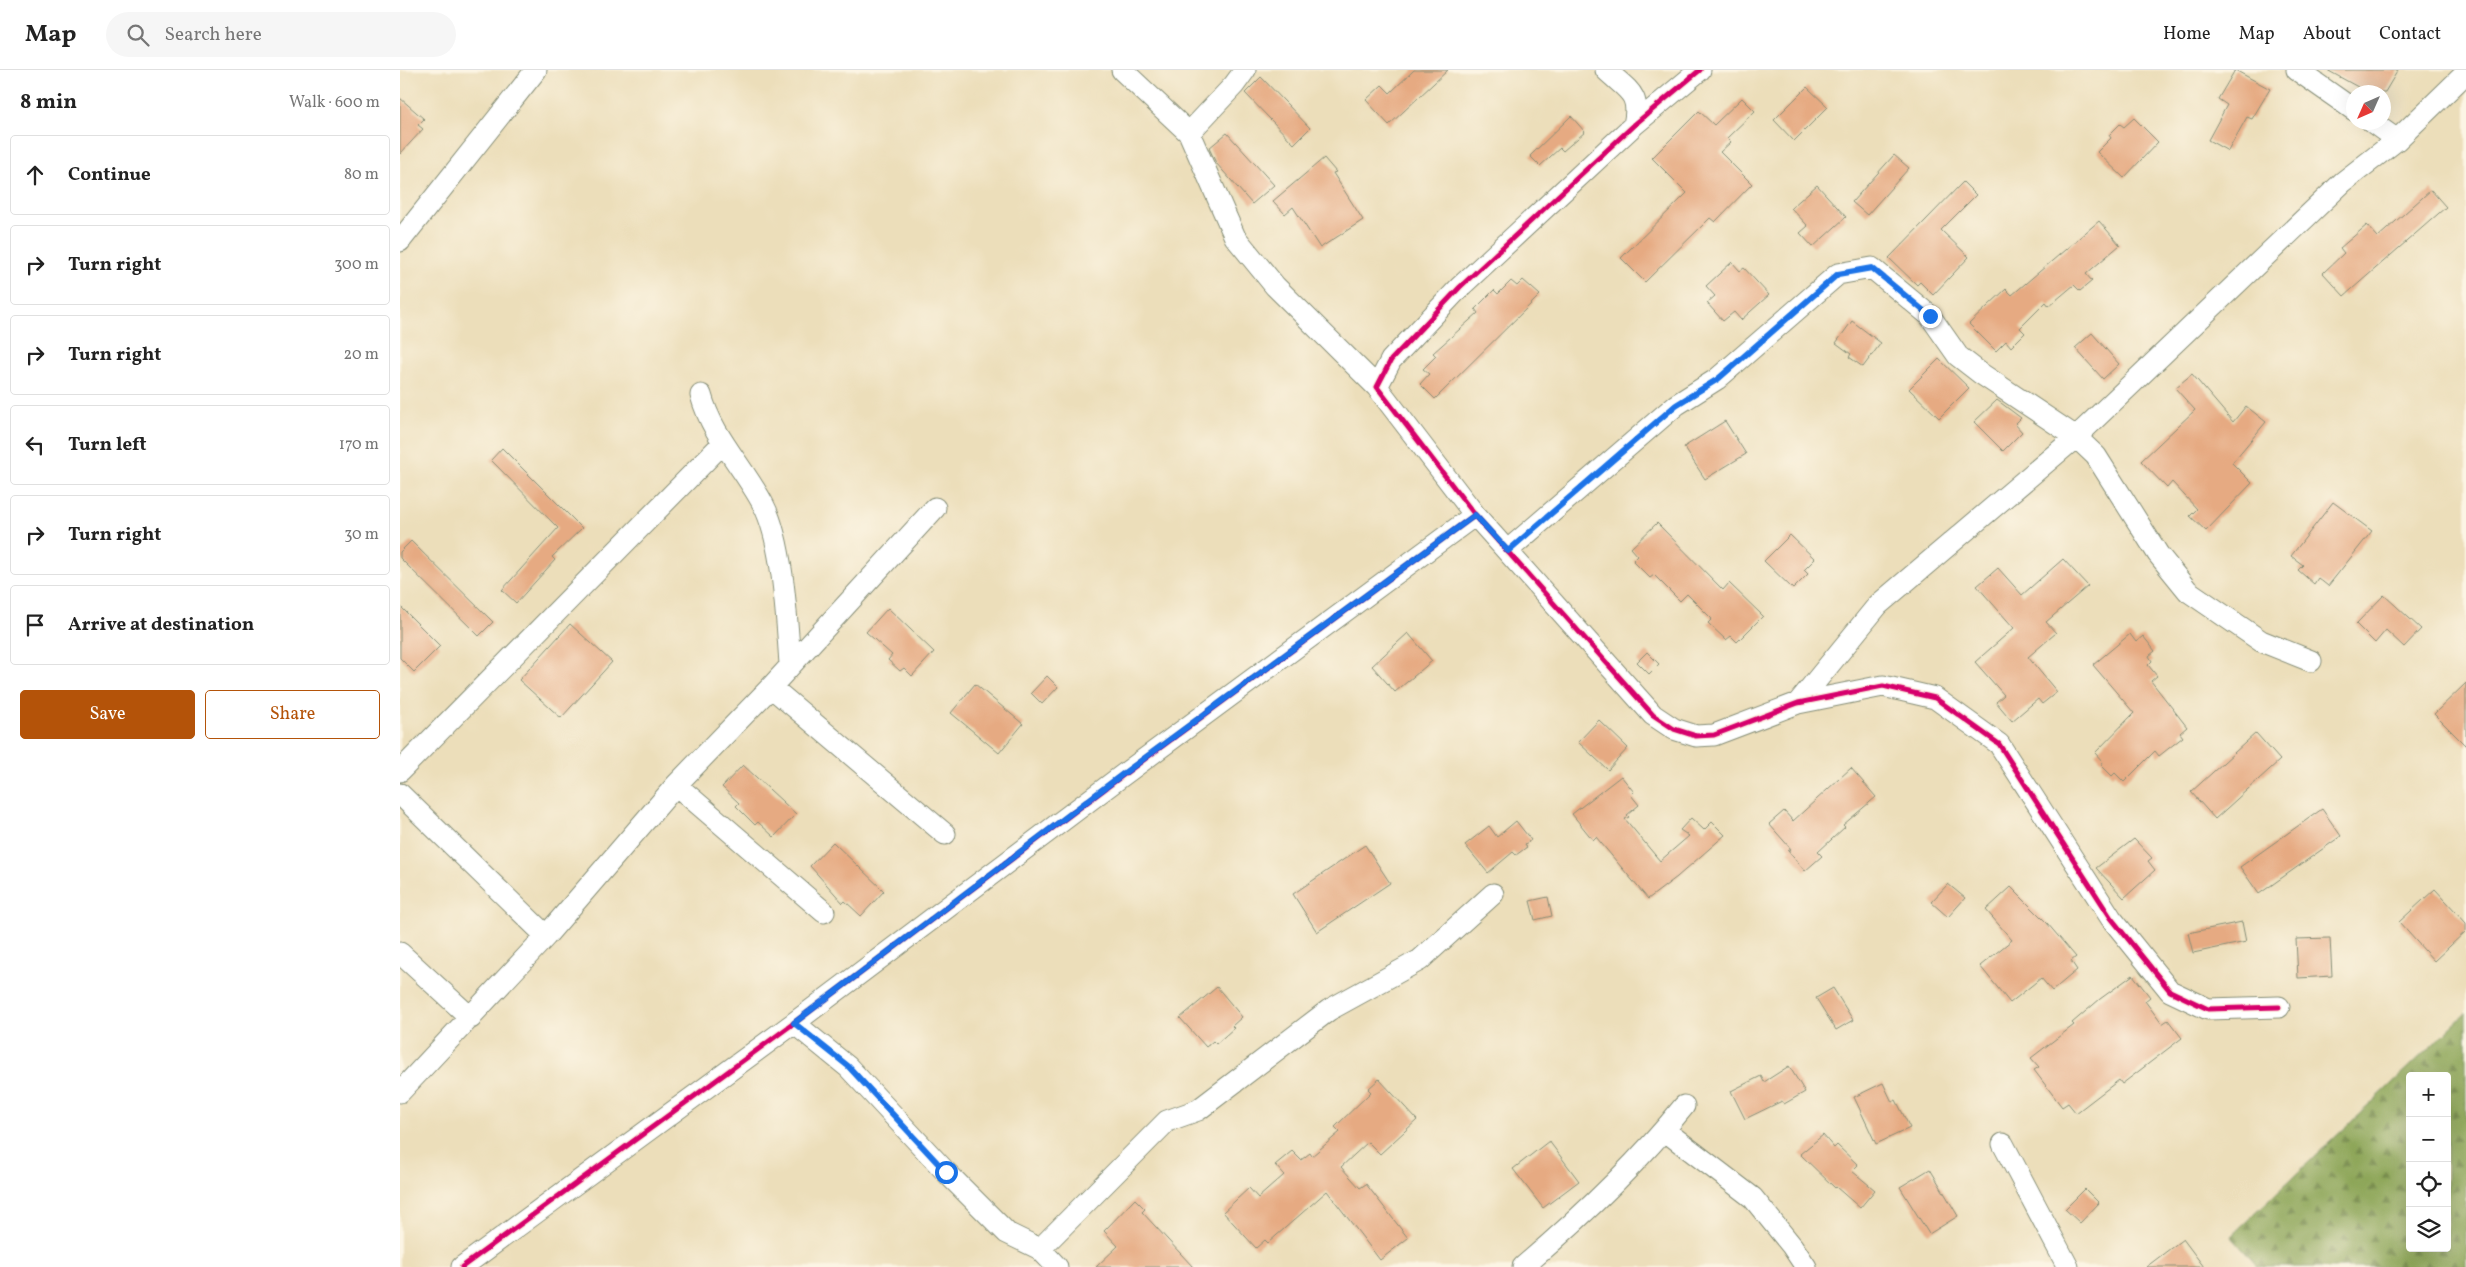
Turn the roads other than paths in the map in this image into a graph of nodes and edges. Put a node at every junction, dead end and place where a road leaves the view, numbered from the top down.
1 (536, 70) edge
2 (1122, 70) edge
3 (1245, 70) edge
4 (1606, 70) edge
5 (1700, 70) edge
6 (2297, 70) edge
7 (2466, 73) edge
8 (2346, 104) edge
9 (1634, 125) junction
10 (2383, 130) edge
11 (1189, 133) junction
12 (2397, 140) junction
13 (400, 241) edge
14 (1377, 387) junction
15 (701, 395) dead end
16 (2076, 437) junction
17 (723, 443) junction
18 (935, 508) dead end
19 (1475, 515) junction
20 (1508, 551) junction
21 (2311, 661) dead end
22 (790, 664) junction
23 (771, 686) junction
24 (1798, 703) junction
25 (400, 771) edge
26 (676, 785) junction
27 (400, 794) edge
28 (945, 834) dead end
29 (1493, 894) dead end
30 (824, 912) dead end
31 (546, 936) junction
32 (400, 953) edge
33 (2278, 1007) dead end
34 (471, 1018) junction
35 (794, 1023) junction
36 (400, 1092) edge
37 (1684, 1106) dead end
38 (1664, 1130) junction
39 (2003, 1144) dead end
40 (1040, 1249) junction
41 (462, 1267) edge
42 (1057, 1267) edge
43 (1523, 1267) edge
44 (1806, 1267) edge
45 (2068, 1267) edge

1 - 13 street
2 - 11 street
3 - 11 street
4 - 9 street
5 - 9 street
6 - 8 street
7 - 12 street
9 - 14 street
10 - 12 street
11 - 14 street
12 - 16 street
14 - 19 street
15 - 17 street
16 - 20 street
16 - 21 street
16 - 24 street
17 - 22 street
17 - 25 street
18 - 22 street
19 - 20 street
19 - 35 street
20 - 24 street
22 - 23 street
23 - 26 street
23 - 28 street
24 - 33 street
26 - 30 street
26 - 31 street
27 - 31 street
29 - 40 street
31 - 34 street
32 - 34 street
34 - 36 street
35 - 40 street
35 - 41 street
37 - 38 street
38 - 43 street
38 - 44 street
39 - 45 street
40 - 42 street

